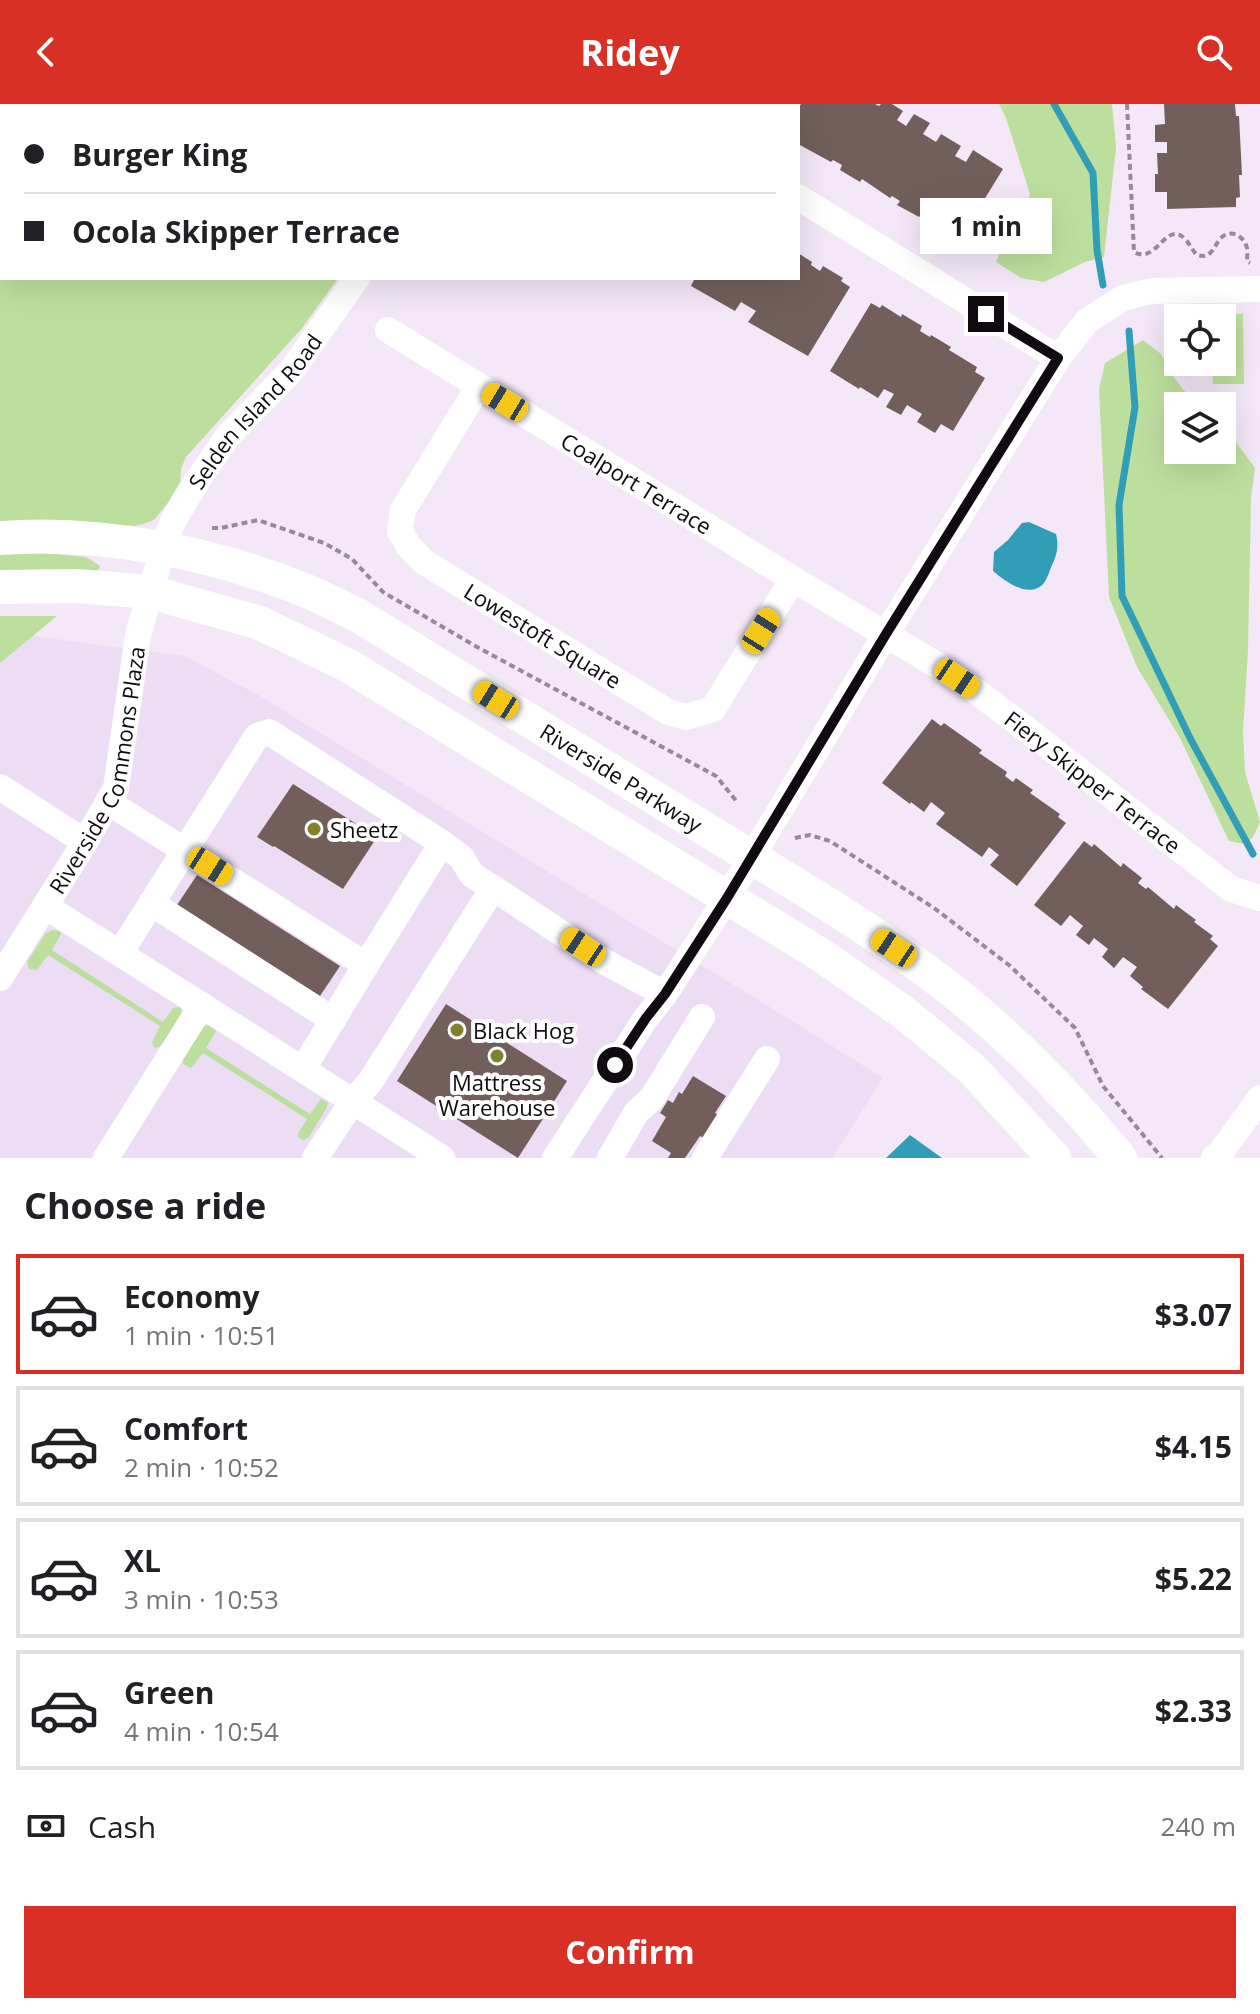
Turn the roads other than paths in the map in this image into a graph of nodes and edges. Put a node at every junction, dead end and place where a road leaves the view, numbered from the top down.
1 (800, 198) edge
2 (356, 280) edge
3 (1260, 289) edge
4 (388, 330) dead end
5 (1058, 358) junction
6 (479, 386) junction
7 (0, 538) edge
8 (163, 548) junction
9 (793, 579) junction
10 (0, 587) edge
11 (150, 592) junction
12 (886, 634) junction
13 (0, 787) edge
14 (108, 802) junction
15 (85, 842) junction
16 (442, 843) junction
17 (184, 850) junction
18 (752, 858) junction
19 (493, 888) junction
20 (727, 898) junction
21 (1260, 898) edge
22 (151, 903) junction
23 (45, 906) junction
24 (120, 953) junction
25 (366, 965) junction
26 (0, 978) edge
27 (665, 994) junction
28 (202, 1005) junction
29 (702, 1017) dead end
30 (333, 1020) junction
31 (767, 1059) dead end
32 (303, 1069) junction
33 (1260, 1098) edge
34 (353, 1101) junction
35 (106, 1158) edge
36 (315, 1158) edge
37 (442, 1158) edge
38 (555, 1158) edge
39 (610, 1158) edge
40 (705, 1158) edge
41 (1054, 1158) edge
42 (1120, 1158) edge
43 (1214, 1158) edge

1 - 5 street
2 - 8 street, Selden Island Road
3 - 5 street
4 - 6 street, Coalport Terrace
5 - 12 street
6 - 9 street, Coalport Terrace
6 - 9 street, Lowestoft Square
7 - 8 main road, Riverside Parkway
8 - 11 street, Riverside Commons Plaza
8 - 18 main road, Riverside Parkway
9 - 12 street, Coalport Terrace
10 - 11 main road
11 - 14 street, Riverside Commons Plaza
11 - 20 main road
12 - 18 street
12 - 21 street, Fiery Skipper Terrace
13 - 15 street
14 - 15 street, Riverside Commons Plaza
14 - 17 street
15 - 23 street, Riverside Commons Plaza
16 - 17 street
16 - 19 street
16 - 25 street
17 - 22 street
17 - 25 street
18 - 20 street
18 - 42 main road, Riverside Parkway
19 - 27 street
19 - 34 street
20 - 27 street
20 - 41 main road
22 - 24 street
22 - 30 street
23 - 24 street
23 - 26 street, Riverside Commons Plaza
24 - 28 street
25 - 30 street
27 - 38 street
28 - 32 street
28 - 35 street
29 - 39 street
30 - 32 street
31 - 40 street
32 - 34 street
33 - 43 street
34 - 36 street
34 - 37 street

